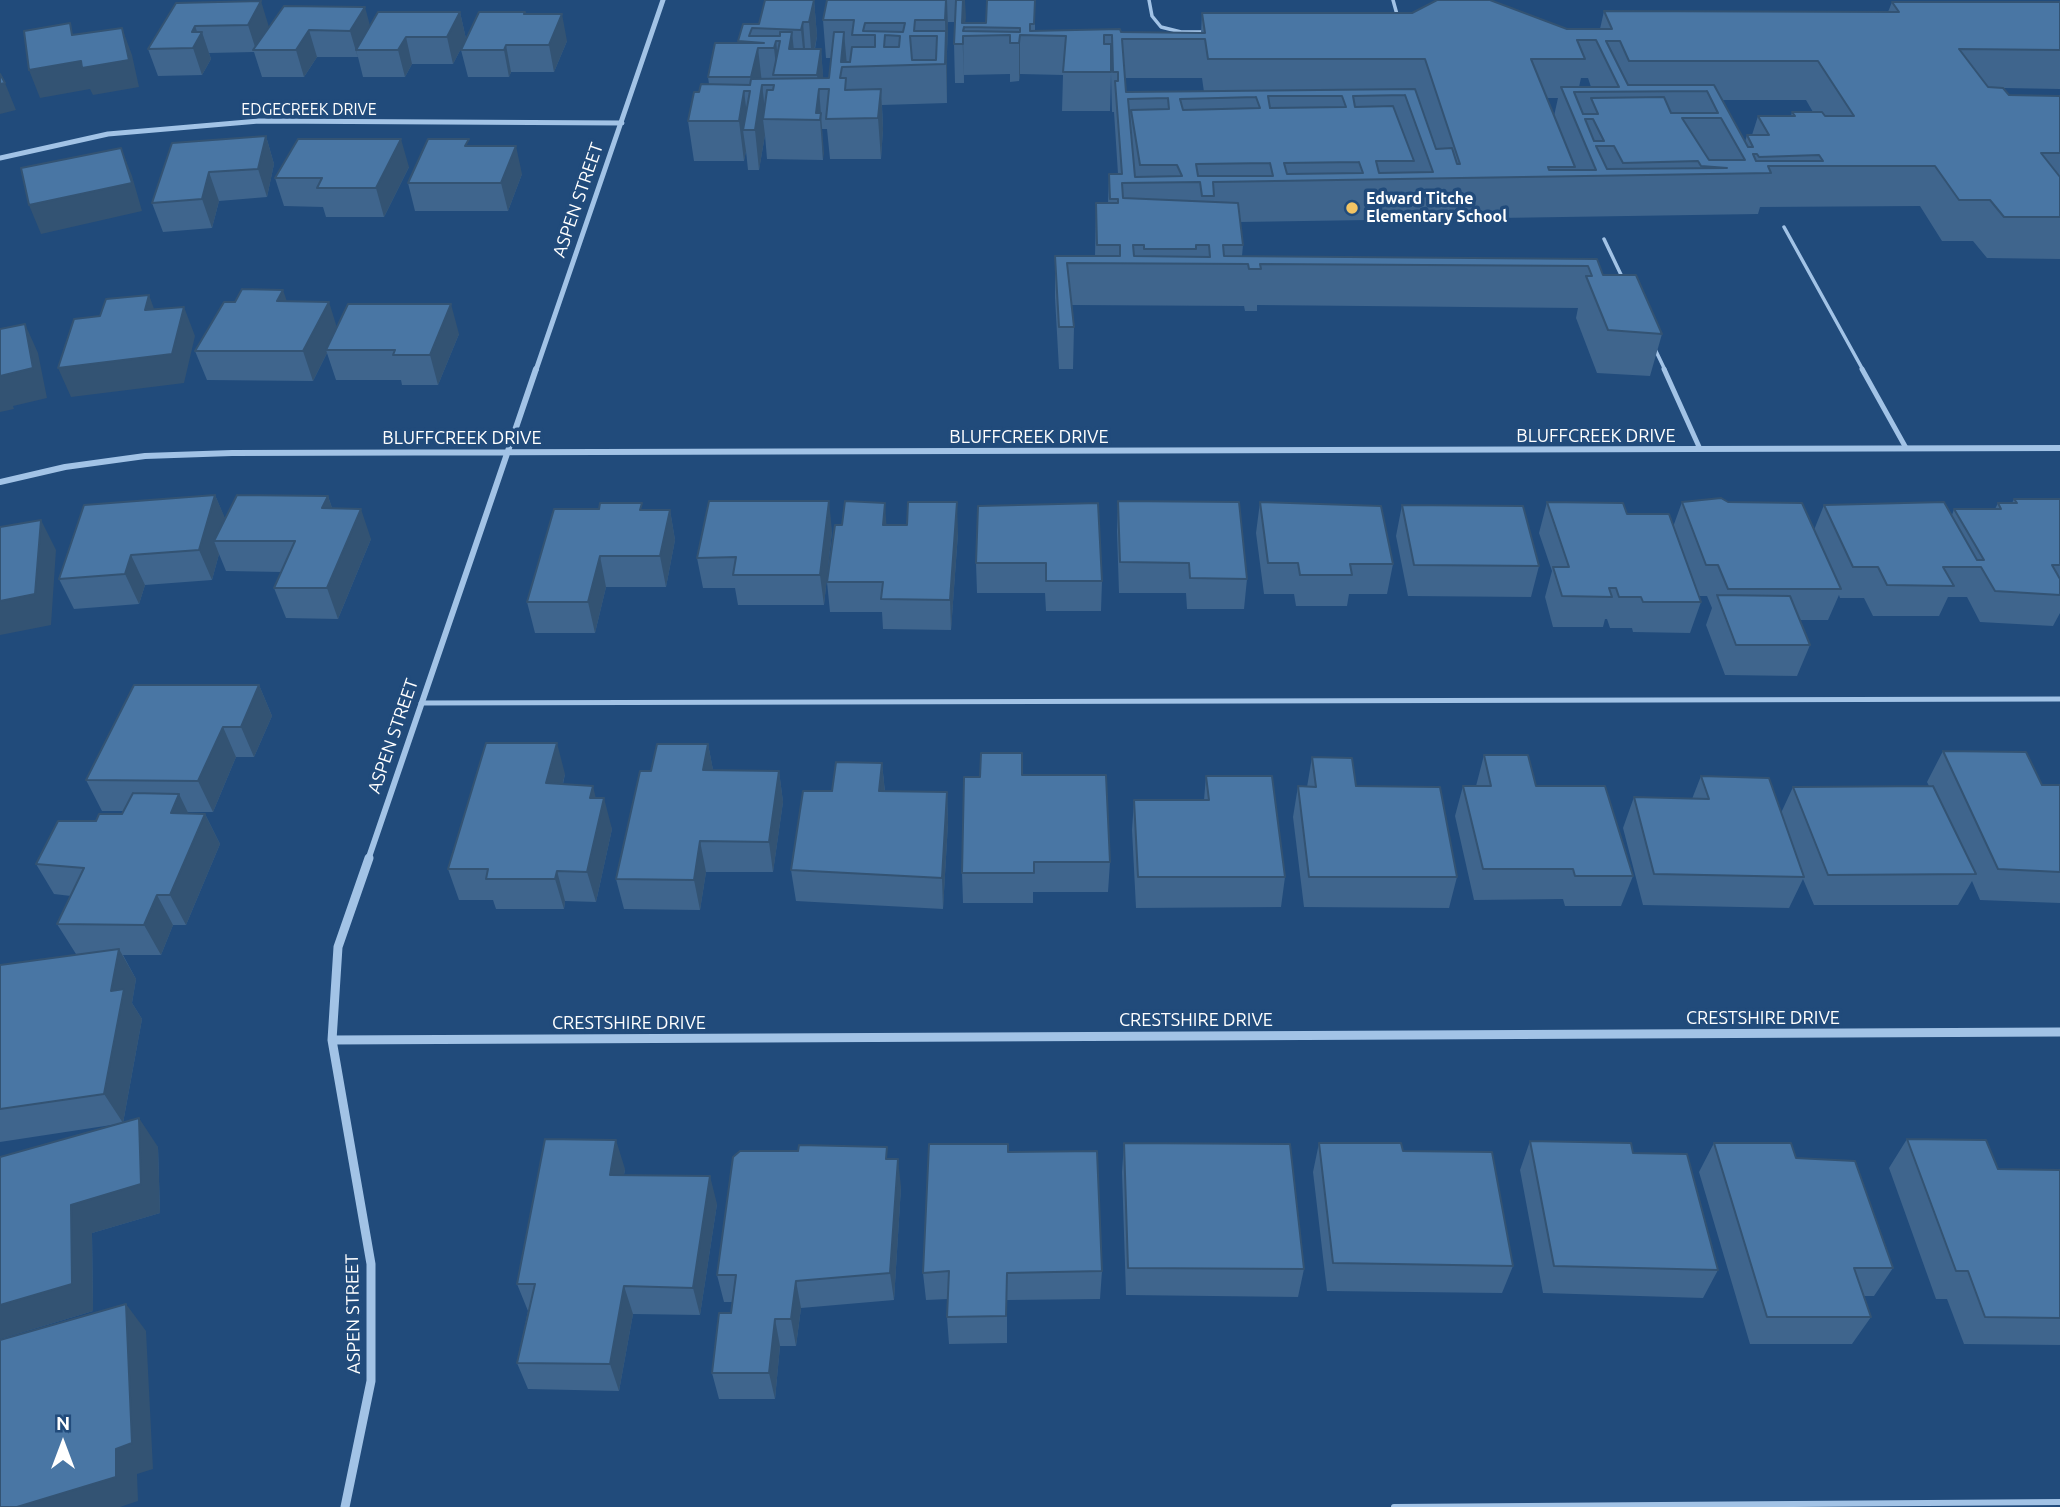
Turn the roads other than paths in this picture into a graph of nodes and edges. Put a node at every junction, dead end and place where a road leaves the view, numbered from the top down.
1 (663, 0) edge
2 (1149, 0) edge
3 (1393, 0) edge
4 (1399, 21) edge
5 (1209, 32) edge
6 (622, 123) junction
7 (0, 158) edge
8 (1784, 227) dead end
9 (1604, 239) dead end
10 (1627, 287) edge
11 (1649, 336) edge
12 (2060, 448) edge
13 (1700, 449) junction
14 (1906, 449) junction
15 (507, 451) junction
16 (0, 482) edge
17 (2060, 699) edge
18 (421, 703) junction
19 (2060, 1032) edge
20 (332, 1040) junction
21 (2060, 1502) edge
22 (345, 1507) edge
23 (1394, 1507) edge

1 - 6 street, ASPEN STREET
2 - 5 lane
3 - 4 lane
6 - 7 street, EDGECREEK DRIVE
6 - 15 street, ASPEN STREET
8 - 14 lane
9 - 10 lane
11 - 13 lane
12 - 14 street, BLUFFCREEK DRIVE
13 - 14 street, BLUFFCREEK DRIVE
13 - 15 street, BLUFFCREEK DRIVE
15 - 16 street, BLUFFCREEK DRIVE
15 - 18 street, ASPEN STREET
17 - 18 lane
18 - 20 street, ASPEN STREET
19 - 20 street, CRESTSHIRE DRIVE
20 - 22 street, ASPEN STREET
21 - 23 lane

